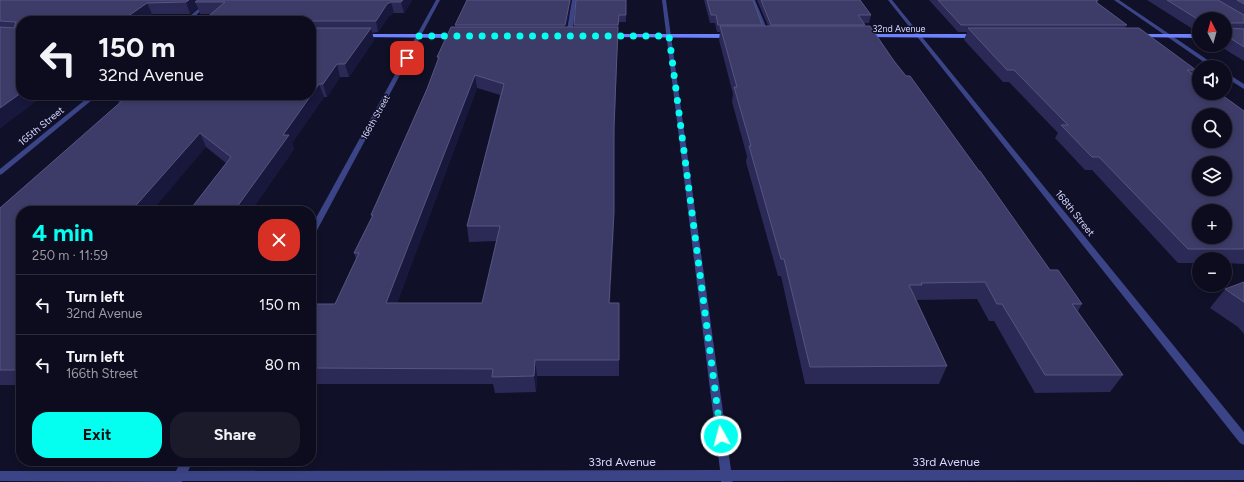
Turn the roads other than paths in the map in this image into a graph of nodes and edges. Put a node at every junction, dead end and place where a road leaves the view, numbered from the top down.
1 (212, 0) edge
2 (438, 0) edge
3 (574, 0) edge
4 (664, 0) edge
5 (753, 0) edge
6 (890, 0) edge
7 (1116, 0) edge
8 (192, 16) edge
9 (357, 36) edge
10 (419, 36) junction
11 (466, 36) edge
12 (561, 36) edge
13 (569, 36) junction
14 (576, 36) edge
15 (600, 36) edge
16 (669, 36) junction
17 (736, 36) edge
18 (759, 36) edge
19 (766, 36) junction
20 (774, 36) edge
21 (858, 36) edge
22 (919, 36) junction
23 (980, 36) edge
24 (1130, 36) edge
25 (1169, 36) junction
26 (1192, 36) edge
27 (1205, 60) edge
28 (1232, 78) edge
29 (1244, 86) edge
30 (89, 100) edge
31 (0, 173) edge
32 (316, 225) edge
33 (1244, 440) edge
34 (184, 466) edge
35 (1244, 475) edge
36 (0, 476) edge
37 (726, 478) edge
38 (177, 479) edge

1 - 8 street
2 - 10 street, 166th Street
3 - 13 street
4 - 16 street
5 - 19 street
6 - 22 street, 168th Street
7 - 25 street
9 - 10 street
10 - 11 street
10 - 32 street, 166th Street
12 - 13 street
13 - 14 street
15 - 16 street
16 - 17 street
16 - 37 street
18 - 19 street
19 - 20 street
21 - 22 street, 32nd Avenue
22 - 23 street, 32nd Avenue
22 - 33 street, 168th Street
24 - 25 street
25 - 26 street
25 - 27 street
28 - 29 street
30 - 31 street, 165th Street
34 - 38 street
35 - 37 street, 33rd Avenue
36 - 38 street, 33rd Avenue
37 - 38 street, 33rd Avenue

